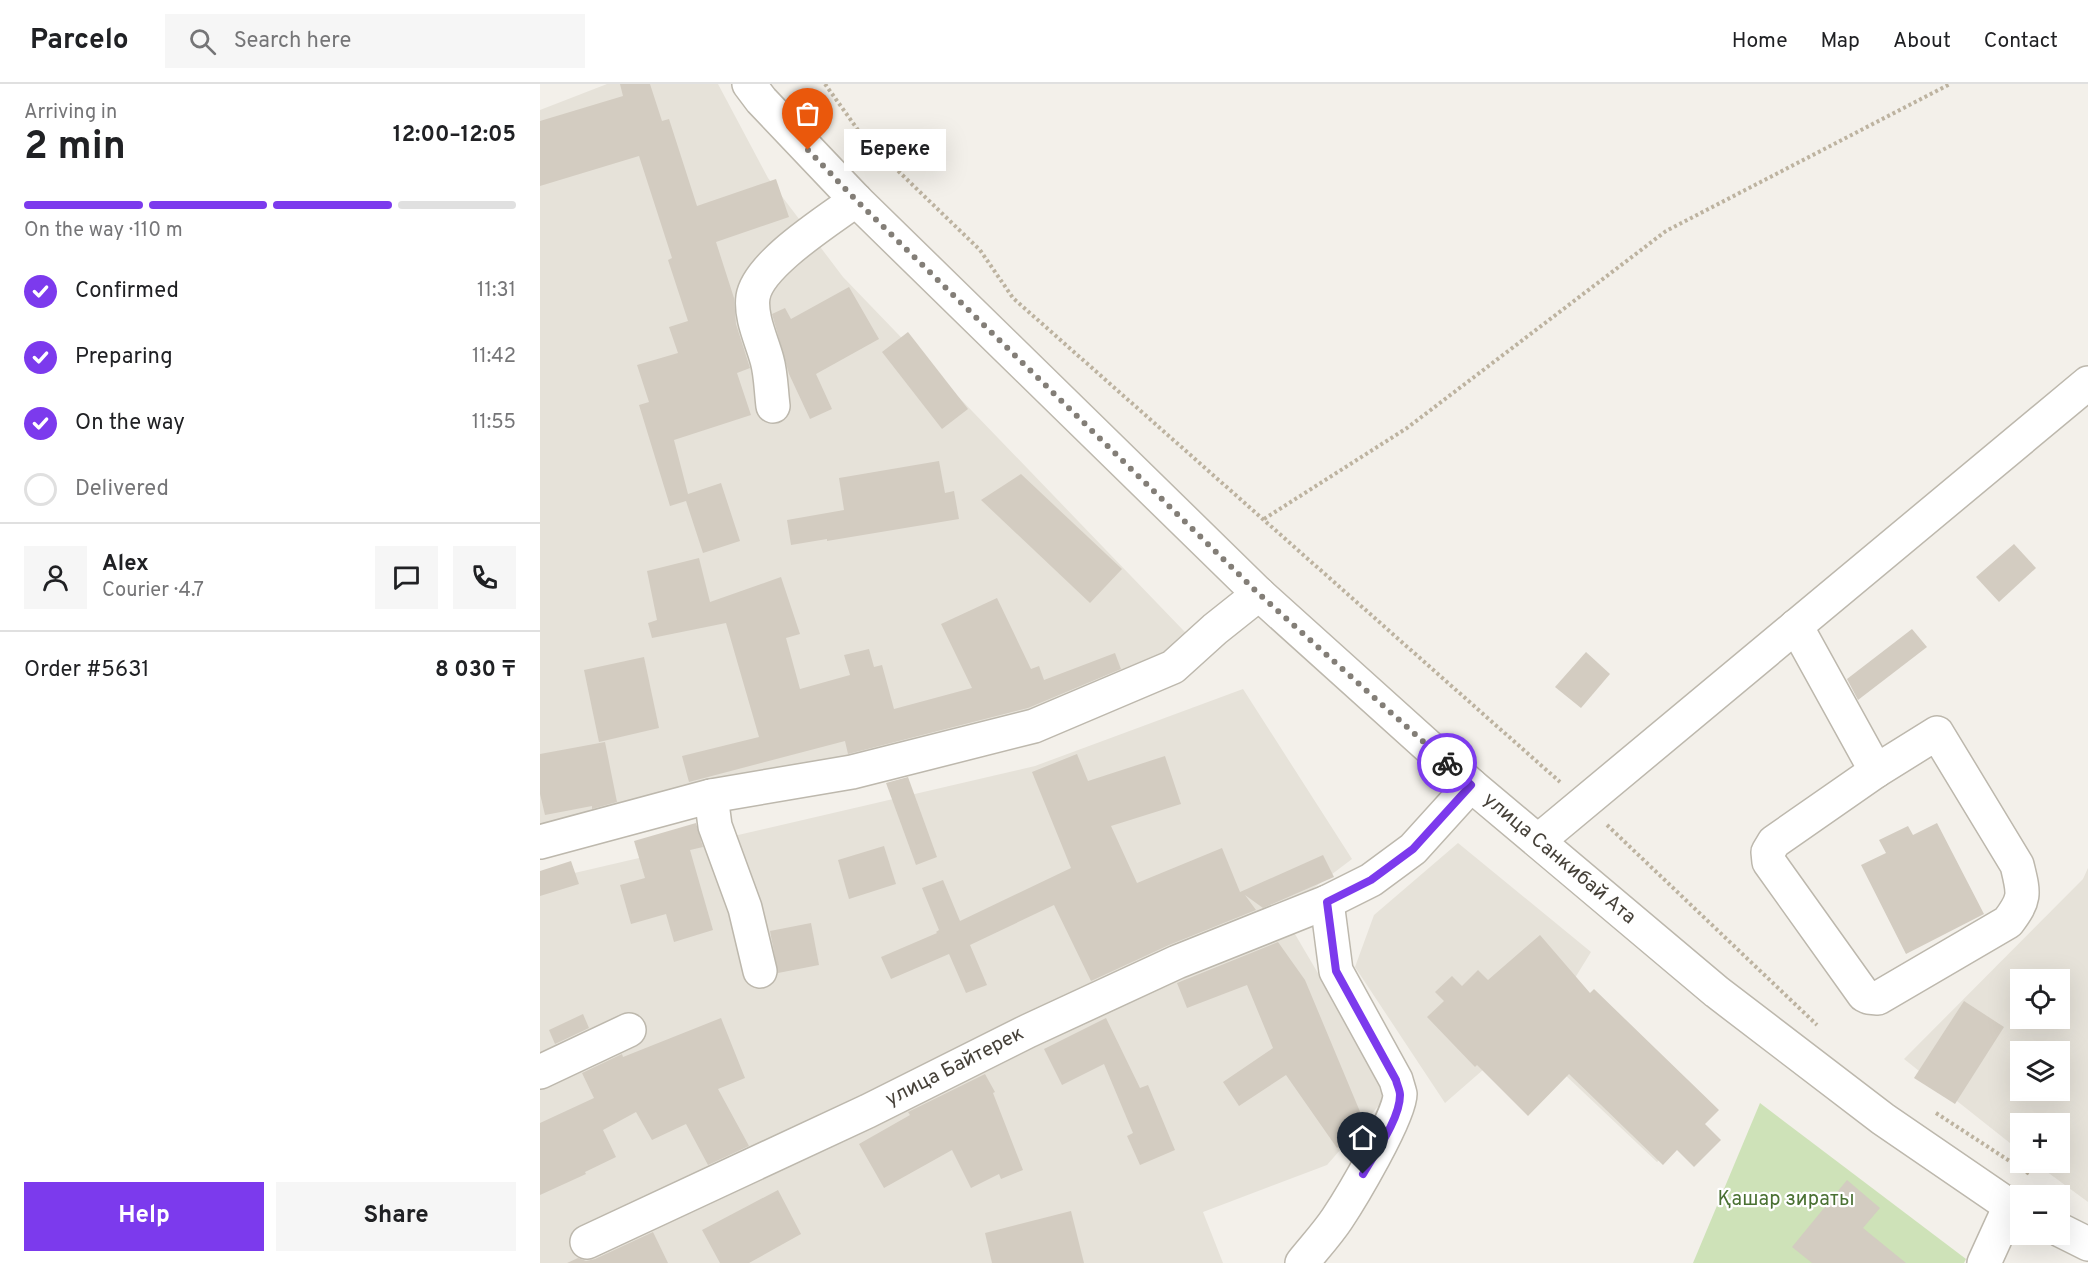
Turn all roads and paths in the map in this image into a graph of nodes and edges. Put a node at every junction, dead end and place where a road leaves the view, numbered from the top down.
1 (748, 84) edge
2 (825, 84) edge
3 (1950, 84) edge
4 (856, 200) junction
5 (2088, 383) edge
6 (773, 406) dead end
7 (1263, 519) junction
8 (1259, 594) junction
9 (1796, 626) junction
10 (1876, 771) junction
11 (1471, 785) junction
12 (711, 796) junction
13 (1584, 803) junction
14 (1538, 841) junction
15 (540, 842) edge
16 (1327, 902) junction
17 (760, 971) dead end
18 (629, 1030) dead end
19 (1824, 1032) dead end
20 (540, 1072) edge
21 (1926, 1107) dead end
22 (2031, 1175) dead end
23 (2010, 1206) edge
24 (2010, 1218) edge
25 (2070, 1235) edge
26 (587, 1242) dead end
27 (2088, 1244) edge
28 (1302, 1263) edge
29 (1984, 1263) edge

1 - 4 street, улица Санкибай Ата
2 - 7 path
3 - 7 path
4 - 6 street
4 - 8 street, улица Санкибай Ата
5 - 9 street
7 - 13 path
8 - 11 street, улица Санкибай Ата
8 - 12 street
9 - 10 street
9 - 13 street
10 - 10 street
11 - 14 street, улица Санкибай Ата
11 - 16 street, улица Байтерек
12 - 15 street
12 - 17 street
13 - 14 street
13 - 19 path
14 - 23 street, улица Санкибай Ата
16 - 26 street, улица Байтерек
16 - 28 street
18 - 20 street
21 - 22 path
24 - 29 street
25 - 27 street

